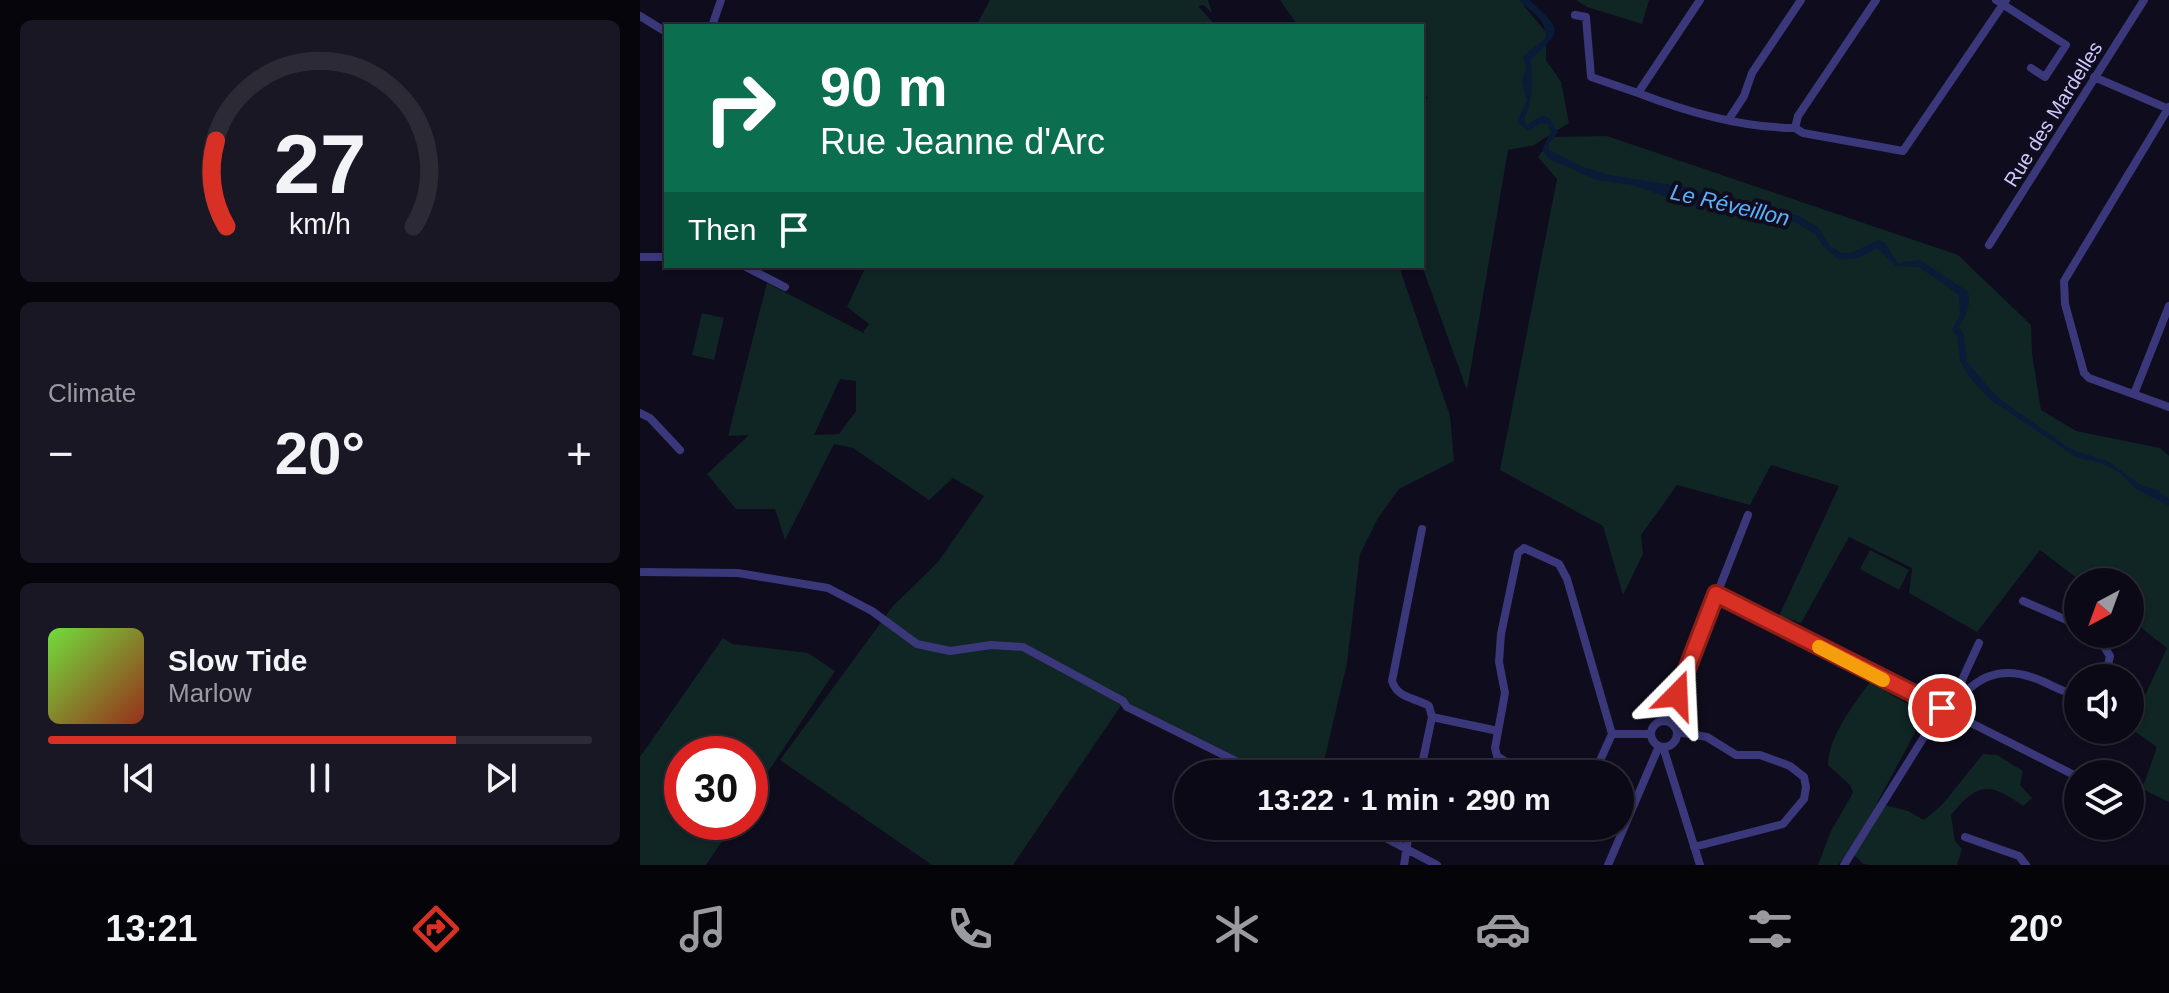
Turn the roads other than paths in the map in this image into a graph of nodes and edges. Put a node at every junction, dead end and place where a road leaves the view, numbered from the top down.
1 (721, 0) edge
2 (1700, 0) edge
3 (1801, 0) edge
4 (1876, 0) edge
5 (2144, 0) edge
6 (2002, 2) edge
7 (1575, 15) dead end
8 (640, 16) edge
9 (713, 24) edge
10 (664, 31) edge
11 (2031, 68) dead end
12 (2094, 77) junction
13 (1638, 93) junction
14 (2169, 108) edge
15 (1729, 119) junction
16 (1795, 128) junction
17 (1989, 245) dead end
18 (640, 257) edge
19 (664, 257) edge
20 (748, 268) edge
21 (785, 287) dead end
22 (2169, 306) edge
23 (2134, 394) junction
24 (2169, 407) edge
25 (640, 413) edge
26 (680, 450) dead end
27 (1748, 515) dead end
28 (1422, 529) dead end
29 (640, 572) edge
30 (1716, 594) junction
31 (2023, 601) dead end
32 (2064, 619) edge
33 (1979, 643) dead end
34 (2064, 692) edge
35 (1962, 694) junction
36 (1946, 709) junction
37 (1432, 717) junction
38 (1667, 721) junction
39 (1498, 731) junction
40 (1677, 732) junction
41 (1612, 734) junction
42 (1650, 734) junction
43 (1661, 746) junction
44 (1234, 760) edge
45 (1423, 760) edge
46 (1503, 760) edge
47 (1600, 760) edge
48 (2064, 770) edge
49 (1965, 837) dead end
50 (1390, 840) edge
51 (1409, 840) edge
52 (1694, 847) junction
53 (1408, 849) junction
54 (1404, 865) edge
55 (1437, 865) edge
56 (1608, 865) edge
57 (1700, 865) edge
58 (1844, 865) edge
59 (2026, 865) edge

1 - 9 street
2 - 13 street
3 - 15 street
4 - 16 street
5 - 12 street, Rue des Mardelles
6 - 11 street
6 - 16 street
7 - 13 street
8 - 10 street
12 - 14 street
12 - 17 street, Rue des Mardelles
13 - 15 street
14 - 23 street
15 - 16 street
18 - 19 street
20 - 21 street
22 - 23 street
23 - 24 street
25 - 26 street
27 - 30 street
28 - 37 street
29 - 44 street
30 - 36 street
30 - 38 street
31 - 32 street
33 - 35 street
34 - 35 street
35 - 36 street
36 - 48 street
36 - 58 street
37 - 39 street
37 - 45 street
38 - 40 street
38 - 42 street
39 - 41 street
39 - 46 street
40 - 43 street
40 - 52 street
41 - 42 street
41 - 47 street
42 - 43 street
43 - 52 street
43 - 56 street
49 - 59 street
50 - 53 street
51 - 53 street
52 - 57 street
53 - 54 street
53 - 55 street

